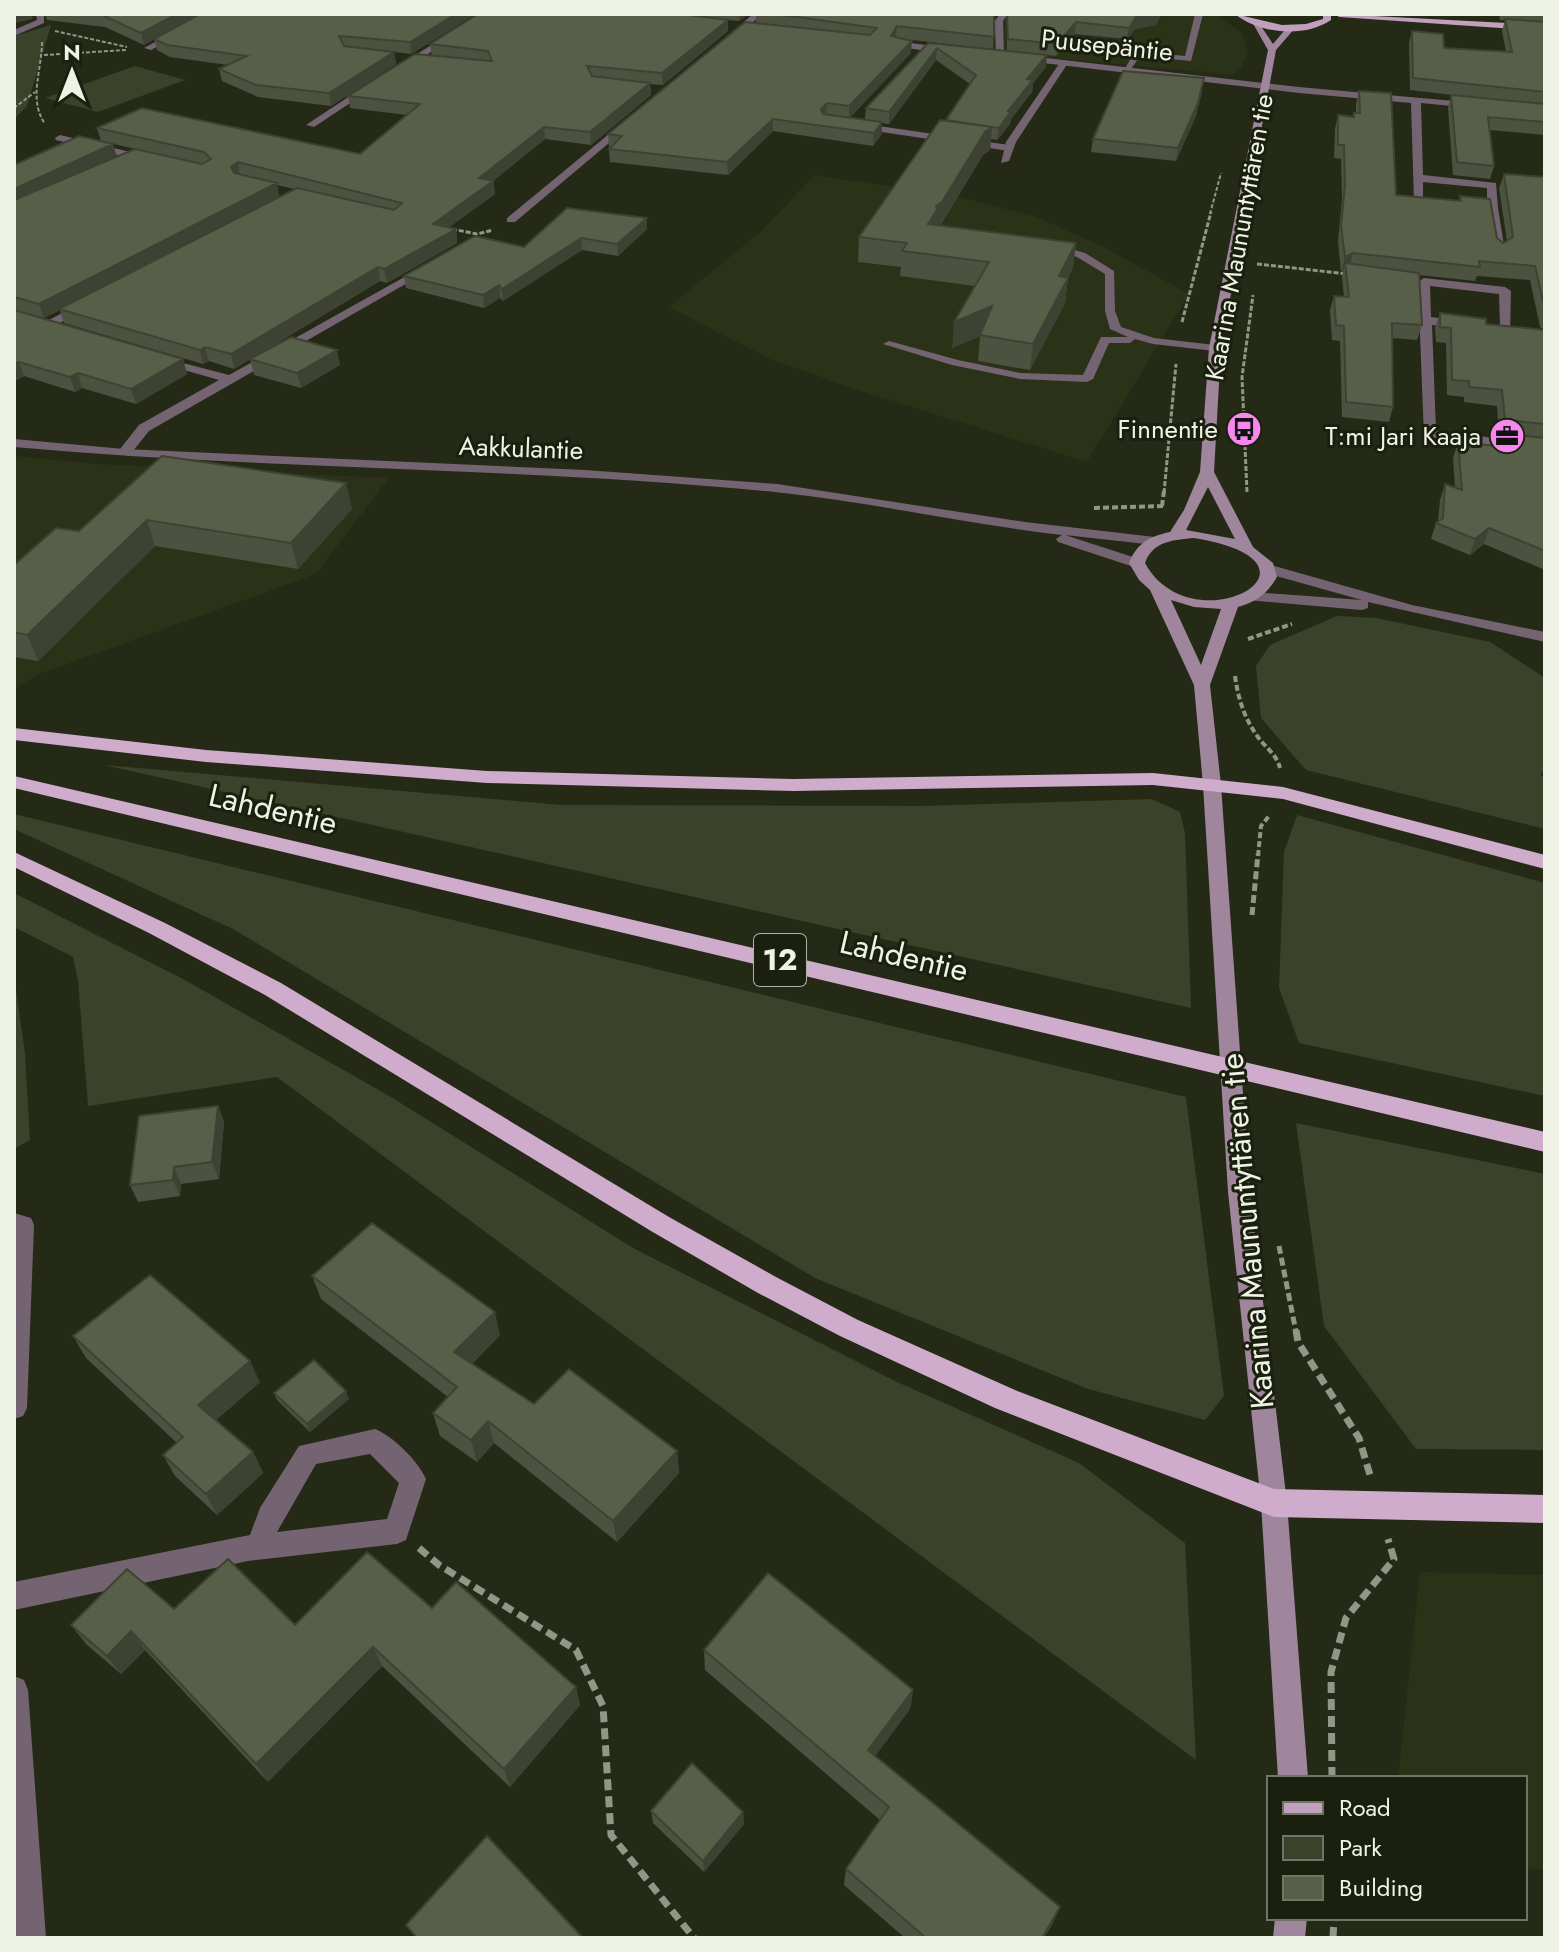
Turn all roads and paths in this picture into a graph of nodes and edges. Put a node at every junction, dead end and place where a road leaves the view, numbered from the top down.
1 (214, 14) edge
2 (487, 14) edge
3 (758, 14) edge
4 (1199, 14) edge
5 (1239, 14) edge
6 (1339, 14) edge
7 (1001, 18) edge
8 (1326, 18) edge
9 (40, 20) edge
10 (1453, 20) junction
11 (1254, 22) junction
12 (726, 26) edge
13 (1292, 27) junction
14 (742, 28) junction
15 (1545, 28) edge
16 (756, 29) edge
17 (14, 33) edge
18 (896, 44) edge
19 (721, 45) edge
20 (148, 48) junction
21 (924, 49) junction
22 (1272, 50) junction
23 (961, 52) edge
24 (987, 54) edge
25 (44, 55) junction
26 (1000, 55) junction
27 (400, 58) edge
28 (414, 60) junction
29 (914, 60) edge
30 (429, 61) edge
31 (1064, 63) junction
32 (1126, 70) junction
33 (388, 76) edge
34 (375, 84) edge
35 (1265, 85) junction
36 (36, 91) junction
37 (1416, 101) junction
38 (14, 102) edge
39 (23, 102) junction
40 (1488, 107) edge
41 (14, 108) edge
42 (642, 111) edge
43 (862, 114) edge
44 (311, 125) dead end
45 (60, 138) joint
46 (1009, 148) junction
47 (135, 156) junction
48 (1004, 161) dead end
49 (121, 162) edge
50 (163, 162) edge
51 (1222, 168) dead end
52 (1417, 178) junction
53 (1493, 208) junction
54 (511, 220) dead end
55 (451, 229) edge
56 (477, 234) edge
57 (1046, 245) edge
58 (1500, 252) edge
59 (433, 264) edge
60 (1257, 264) dead end
61 (1349, 274) edge
62 (1409, 281) edge
63 (1424, 282) junction
64 (1254, 292) dead end
65 (94, 300) edge
66 (1424, 320) junction
67 (60, 329) edge
68 (1153, 341) junction
69 (889, 344) dead end
70 (1178, 344) junction
71 (1215, 348) junction
72 (145, 354) edge
73 (230, 379) junction
74 (14, 443) edge
75 (1545, 448) edge
76 (124, 453) junction
77 (1207, 472) junction
78 (1247, 498) dead end
79 (1162, 506) dead end
80 (1025, 526) junction
81 (1175, 535) junction
82 (1155, 541) junction
83 (1246, 547) junction
84 (1137, 563) junction
85 (1267, 569) junction
86 (1158, 590) junction
87 (1252, 597) junction
88 (1316, 602) junction
89 (1231, 603) junction
90 (1410, 609) junction
91 (1545, 637) edge
92 (1244, 643) dead end
93 (1235, 673) dead end
94 (1202, 685) junction
95 (14, 734) edge
96 (14, 782) edge
97 (1212, 785) junction
98 (1283, 793) junction
99 (14, 859) edge
100 (1545, 862) edge
101 (1250, 928) dead end
102 (1545, 1142) edge
103 (14, 1222) edge
104 (14, 1408) edge
105 (1274, 1503) junction
106 (1545, 1509) edge
107 (397, 1531) junction
108 (259, 1547) junction
109 (14, 1596) edge
110 (14, 1690) edge
111 (1293, 1776) edge
112 (30, 1938) edge
113 (694, 1938) edge

1 - 20 street
2 - 28 street
3 - 14 street
4 - 32 lane
5 - 11 main road
6 - 10 main road
7 - 26 lane
8 - 10 main road
8 - 13 main road
9 - 17 street
9 - 20 path
9 - 25 path
10 - 15 main road
11 - 13 main road
11 - 22 main road, Kaarina Maununtyttären tie
12 - 14 street
13 - 22 main road, Kaarina Maununtyttären tie
14 - 16 street
14 - 19 street
18 - 21 street
20 - 25 path
21 - 23 street
21 - 29 street
22 - 35 main road, Kaarina Maununtyttären tie
24 - 26 street, Puusepäntie
25 - 36 path
26 - 31 street, Puusepäntie
27 - 28 street
28 - 30 street
28 - 33 street
31 - 32 street, Puusepäntie
31 - 46 lane
32 - 35 street, Puusepäntie
34 - 44 street
35 - 37 street, Puusepäntie
35 - 71 main road, Kaarina Maununtyttären tie
36 - 39 path
36 - 45 path
37 - 40 street, Puusepäntie
37 - 52 street
38 - 39 path
39 - 41 path
42 - 54 street
43 - 46 street
45 - 47 street
46 - 48 lane
47 - 49 street
47 - 50 street
51 - 70 path
52 - 53 street
52 - 53 street
53 - 58 lane
55 - 56 path
57 - 68 lane
59 - 73 street
60 - 61 path
62 - 63 street
63 - 66 street
63 - 66 street
64 - 78 path
65 - 67 street
66 - 75 street
68 - 69 lane
68 - 70 lane
70 - 71 lane
70 - 79 path
71 - 77 main road, Kaarina Maununtyttären tie
72 - 73 street
73 - 76 street
74 - 76 street, Aakkulantie
76 - 80 street, Aakkulantie
77 - 81 main road, Kaarina Maununtyttären tie
77 - 83 main road
80 - 82 street, Aakkulantie
80 - 84 street, Aakkulantie
81 - 82 main road
81 - 83 main road
82 - 84 main road
83 - 85 main road
84 - 86 main road, Kaarina Maununtyttären tie
85 - 87 main road
85 - 90 street
86 - 89 main road
86 - 94 main road, Kaarina Maununtyttären tie
87 - 88 street
87 - 89 main road
88 - 90 street
88 - 92 path
89 - 94 main road, Kaarina Maununtyttären tie
90 - 91 street
93 - 98 path
94 - 97 main road, Kaarina Maununtyttären tie
95 - 97 highway
96 - 102 highway, Lahdentie / 12
97 - 98 highway
97 - 105 main road, Kaarina Maununtyttären tie
98 - 100 highway
98 - 101 path
99 - 105 highway
103 - 104 street
105 - 106 highway
105 - 111 main road, Kaarina Maununtyttären tie
107 - 108 street
107 - 108 street
107 - 113 path
108 - 109 street
110 - 112 street

